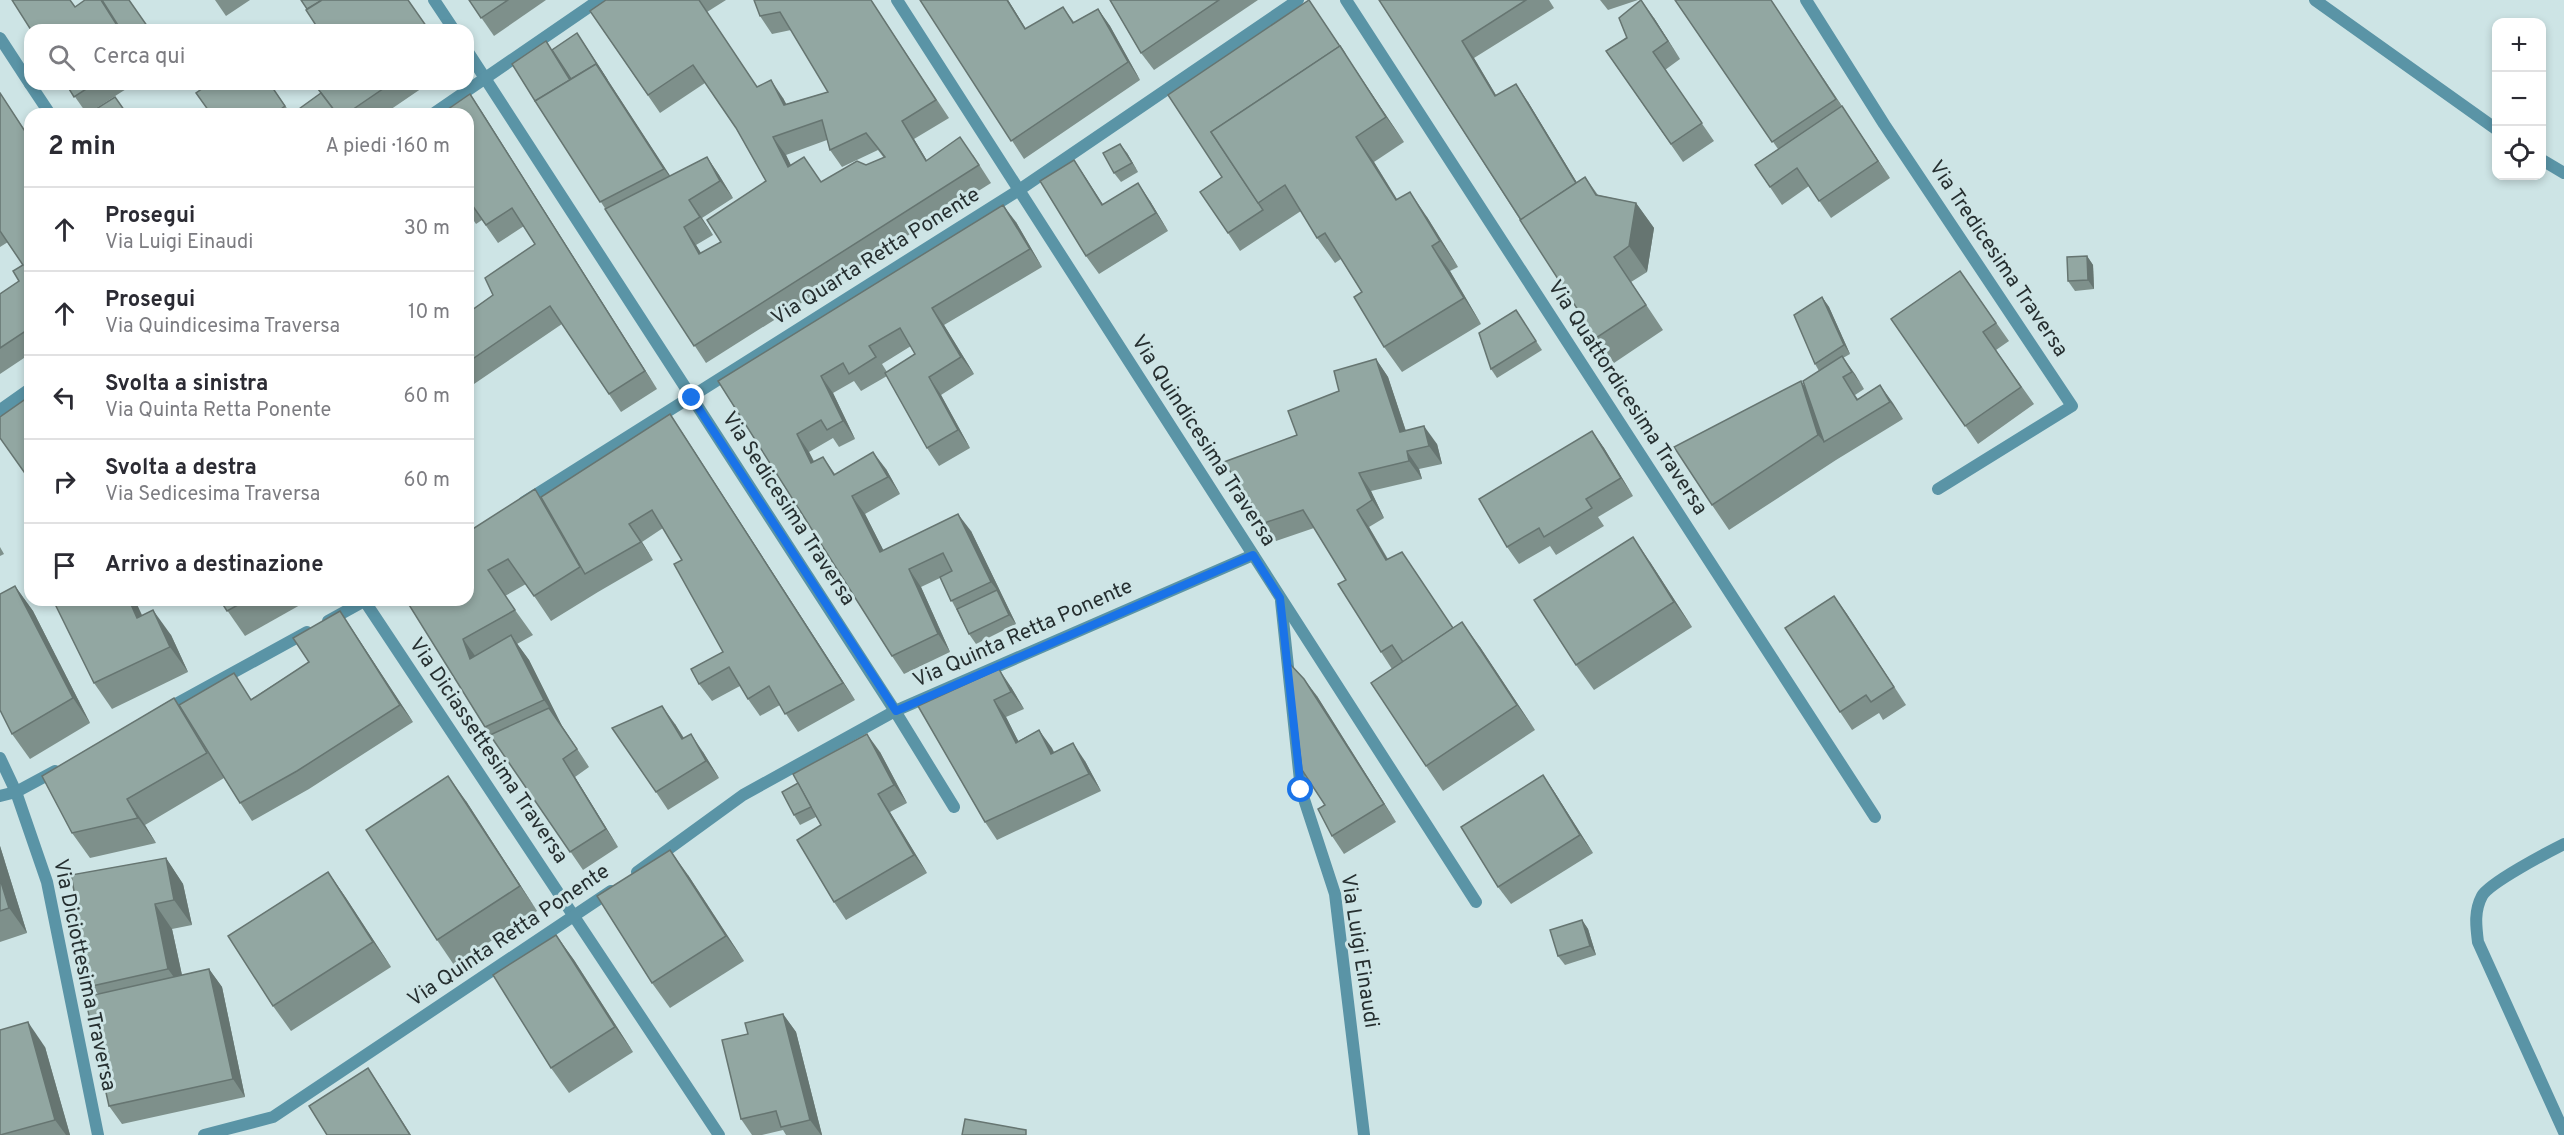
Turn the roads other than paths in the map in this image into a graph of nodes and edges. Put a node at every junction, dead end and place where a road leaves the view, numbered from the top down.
1 (434, 0) edge
2 (599, 0) edge
3 (897, 0) edge
4 (1298, 0) edge
5 (1346, 0) edge
6 (1806, 0) edge
7 (2315, 0) edge
8 (450, 24) edge
9 (0, 38) edge
10 (474, 62) edge
11 (24, 75) edge
12 (485, 79) junction
13 (474, 86) edge
14 (34, 90) edge
15 (469, 90) edge
16 (46, 108) edge
17 (442, 108) edge
18 (2492, 126) edge
19 (2546, 163) edge
20 (2564, 173) edge
21 (1018, 190) junction
22 (24, 393) edge
23 (692, 398) junction
24 (0, 410) edge
25 (1938, 489) dead end
26 (517, 507) edge
27 (1253, 555) junction
28 (1280, 598) junction
29 (354, 606) edge
30 (369, 606) edge
31 (896, 711) junction
32 (149, 719) edge
33 (0, 759) edge
34 (67, 764) edge
35 (16, 792) junction
36 (0, 796) edge
37 (954, 807) dead end
38 (1875, 817) dead end
39 (2564, 844) edge
40 (1476, 902) dead end
41 (575, 917) junction
42 (2564, 1131) edge
43 (98, 1135) edge
44 (204, 1135) edge
45 (718, 1135) edge
46 (1364, 1135) edge

1 - 8 street
2 - 12 street
3 - 21 street, Via Quindicesima Traversa
4 - 21 street, Via Quarta Retta Ponente
5 - 38 street, Via Quattordicesima Traversa
6 - 25 street, Via Tredicesima Traversa
7 - 18 street
9 - 11 street
10 - 12 street, Via Sedicesima Traversa
12 - 13 street
12 - 23 street, Via Sedicesima Traversa
14 - 16 street
15 - 17 street
19 - 20 street
21 - 23 street, Via Quarta Retta Ponente
21 - 27 street, Via Quindicesima Traversa
22 - 24 street
23 - 26 street, Via Quarta Retta Ponente
23 - 31 street, Via Sedicesima Traversa
27 - 28 street, Via Quindicesima Traversa
27 - 31 street, Via Quinta Retta Ponente
28 - 40 street, Via Quindicesima Traversa
28 - 46 street, Via Luigi Einaudi
29 - 32 street
30 - 41 street, Via Diciassettesima Traversa
31 - 37 street, Via Sedicesima Traversa
31 - 41 street, Via Quinta Retta Ponente
33 - 35 street, Via Diciottesima Traversa
34 - 35 street
35 - 36 street
35 - 43 street, Via Diciottesima Traversa
39 - 42 street
41 - 44 street, Via Quinta Retta Ponente
41 - 45 street, Via Diciassettesima Traversa

